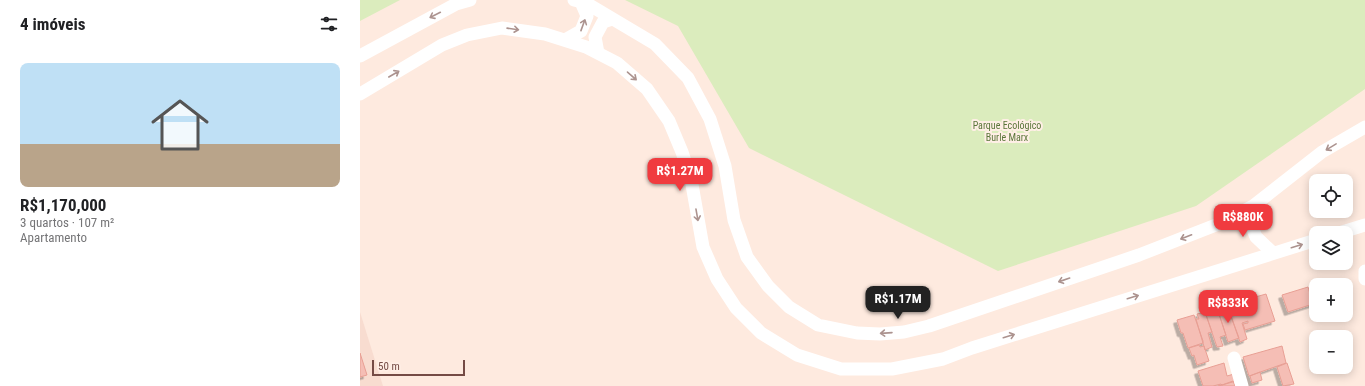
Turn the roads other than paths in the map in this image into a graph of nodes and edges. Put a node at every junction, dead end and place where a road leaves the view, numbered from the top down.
1 (470, 0) edge
2 (578, 1) edge
3 (612, 19) junction
4 (565, 40) junction
5 (598, 53) junction
6 (360, 56) edge
7 (360, 94) edge
8 (1365, 127) edge
9 (1253, 206) junction
10 (1365, 225) edge
11 (1353, 229) edge
12 (1309, 242) edge
13 (1273, 254) junction
14 (1365, 271) edge
15 (1365, 279) edge
16 (1234, 358) dead end
17 (1242, 386) edge

1 -> 6 street
2 - 3 street
4 -> 2 street
3 - 5 street
9 -> 3 street
4 - 5 street
7 -> 4 street
5 -> 13 street
8 -> 9 street
9 - 13 street
10 - 11 street
13 -> 12 street
14 - 15 street
16 - 17 street

